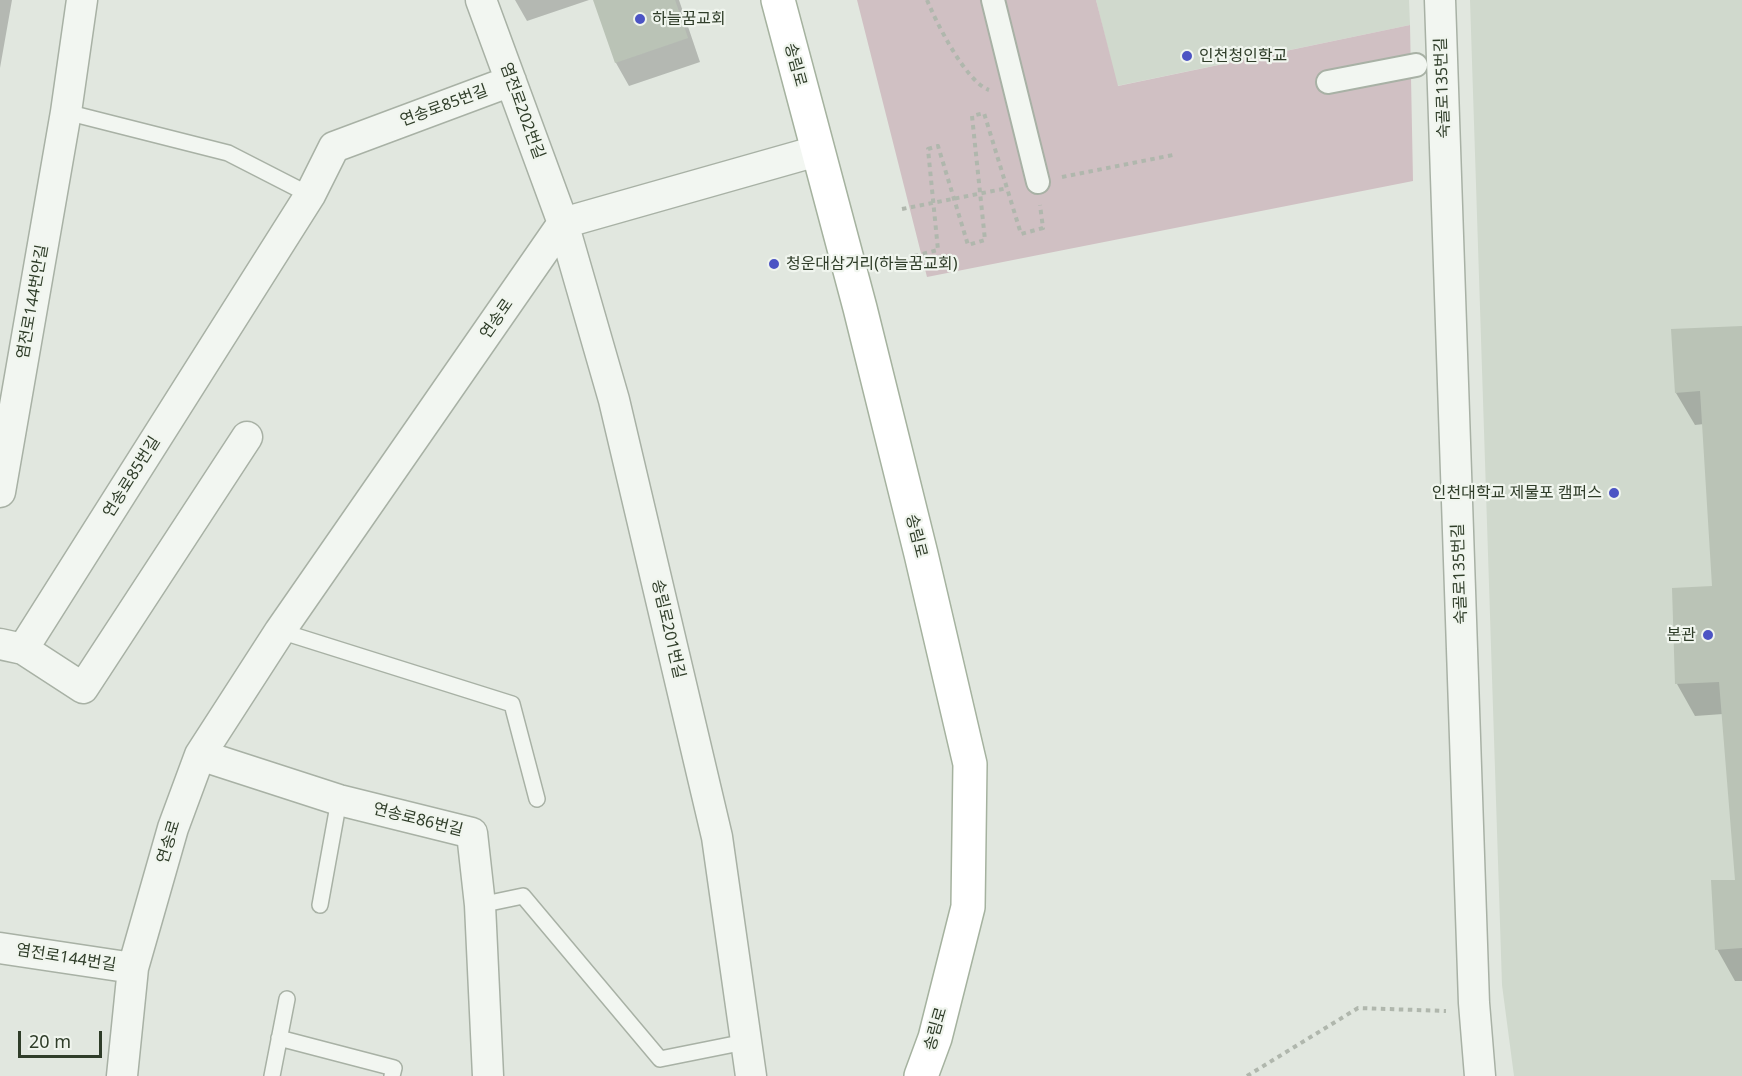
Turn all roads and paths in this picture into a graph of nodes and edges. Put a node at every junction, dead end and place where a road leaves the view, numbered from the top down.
1 (82, 0) edge
2 (481, 0) edge
3 (778, 0) edge
4 (927, 0) edge
5 (993, 0) edge
6 (1440, 0) edge
7 (1416, 65) dead end
8 (511, 81) junction
9 (1328, 82) dead end
10 (1016, 93) junction
11 (66, 112) junction
12 (817, 151) junction
13 (1038, 182) joint
14 (310, 195) junction
15 (563, 223) junction
16 (914, 256) dead end
17 (247, 437) dead end
18 (0, 492) edge
19 (280, 631) junction
20 (11, 647) edge
21 (200, 754) junction
22 (537, 799) dead end
23 (339, 800) junction
24 (320, 905) dead end
25 (480, 905) junction
26 (0, 948) edge
27 (133, 968) junction
28 (287, 999) dead end
29 (1447, 1011) dead end
30 (279, 1038) junction
31 (745, 1042) junction
32 (122, 1076) edge
33 (272, 1076) edge
34 (392, 1076) edge
35 (488, 1076) edge
36 (751, 1076) edge
37 (921, 1076) edge
38 (1247, 1076) edge
39 (1480, 1076) edge

1 - 11 street, 염전로144번안길
2 - 8 street, 염전로202번길
3 - 12 main road, 송림로
4 - 10 path
5 - 10 street
6 - 39 street, 숙골로135번길
7 - 9 street
8 - 14 street, 연송로85번길
8 - 15 street, 염전로202번길
10 - 13 street
11 - 14 lane
11 - 18 street, 염전로144번안길
12 - 15 street
12 - 37 main road, 송림로
13 - 16 path
14 - 20 street, 연송로85번길
15 - 19 street, 연송로
15 - 31 street, 송림로201번길
17 - 20 street, 연송로85번길
19 - 21 street, 연송로
19 - 22 lane
21 - 23 street, 연송로86번길
21 - 27 street, 연송로
23 - 24 lane
23 - 25 street, 연송로86번길
25 - 31 lane
25 - 35 street, 연송로86번길
26 - 27 street, 염전로144번길
27 - 32 street, 연송로
28 - 30 lane
29 - 38 path
30 - 33 lane
30 - 34 lane
31 - 36 street, 송림로201번길

